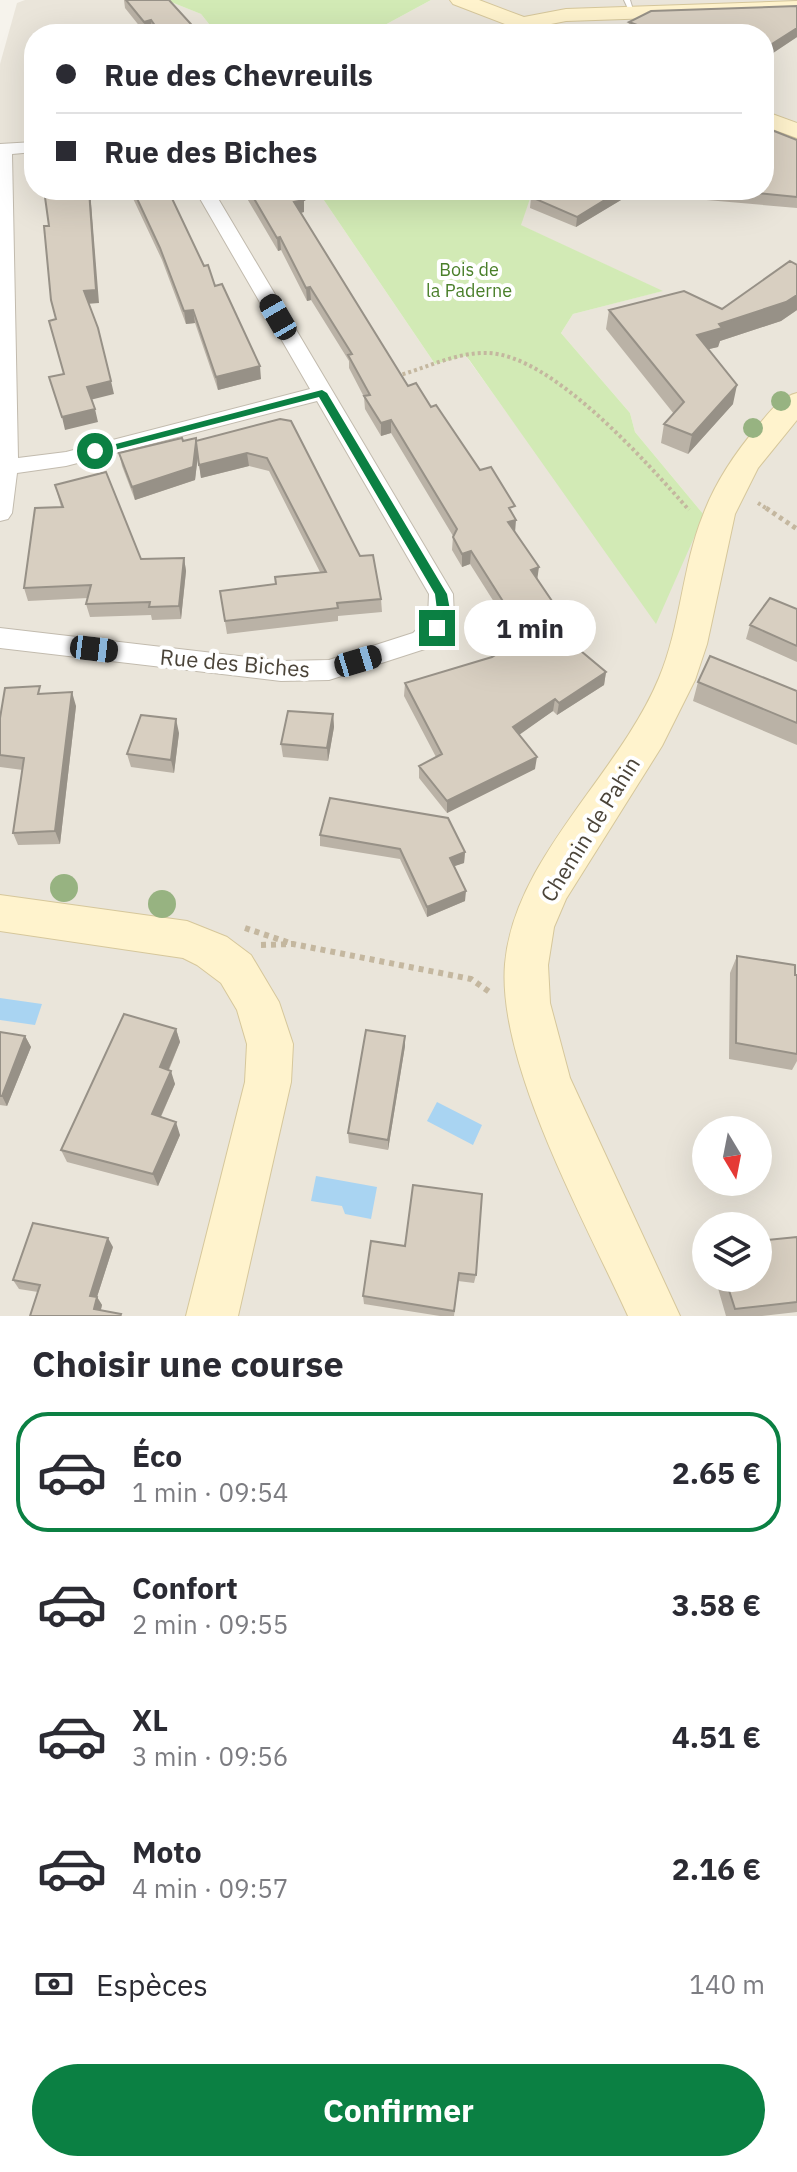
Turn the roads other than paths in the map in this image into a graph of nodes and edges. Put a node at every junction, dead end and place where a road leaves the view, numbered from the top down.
1 (460, 0) edge
2 (630, 6) edge
3 (797, 7) edge
4 (524, 23) joint
5 (774, 122) edge
6 (797, 131) edge
7 (24, 148) edge
8 (1, 149) edge
9 (210, 200) edge
10 (322, 393) junction
11 (797, 402) edge
12 (3, 468) edge
13 (0, 513) edge
14 (0, 638) edge
15 (0, 913) edge
16 (212, 1316) edge
17 (654, 1316) edge

1 - 4 main road
2 - 3 main road
2 - 4 main road
5 - 6 main road
7 - 8 street
8 - 12 street
9 - 10 street, Rue des Biches
10 - 12 street
10 - 14 street, Rue des Biches
11 - 17 main road, Chemin de Pahin
12 - 13 street
15 - 16 main road

